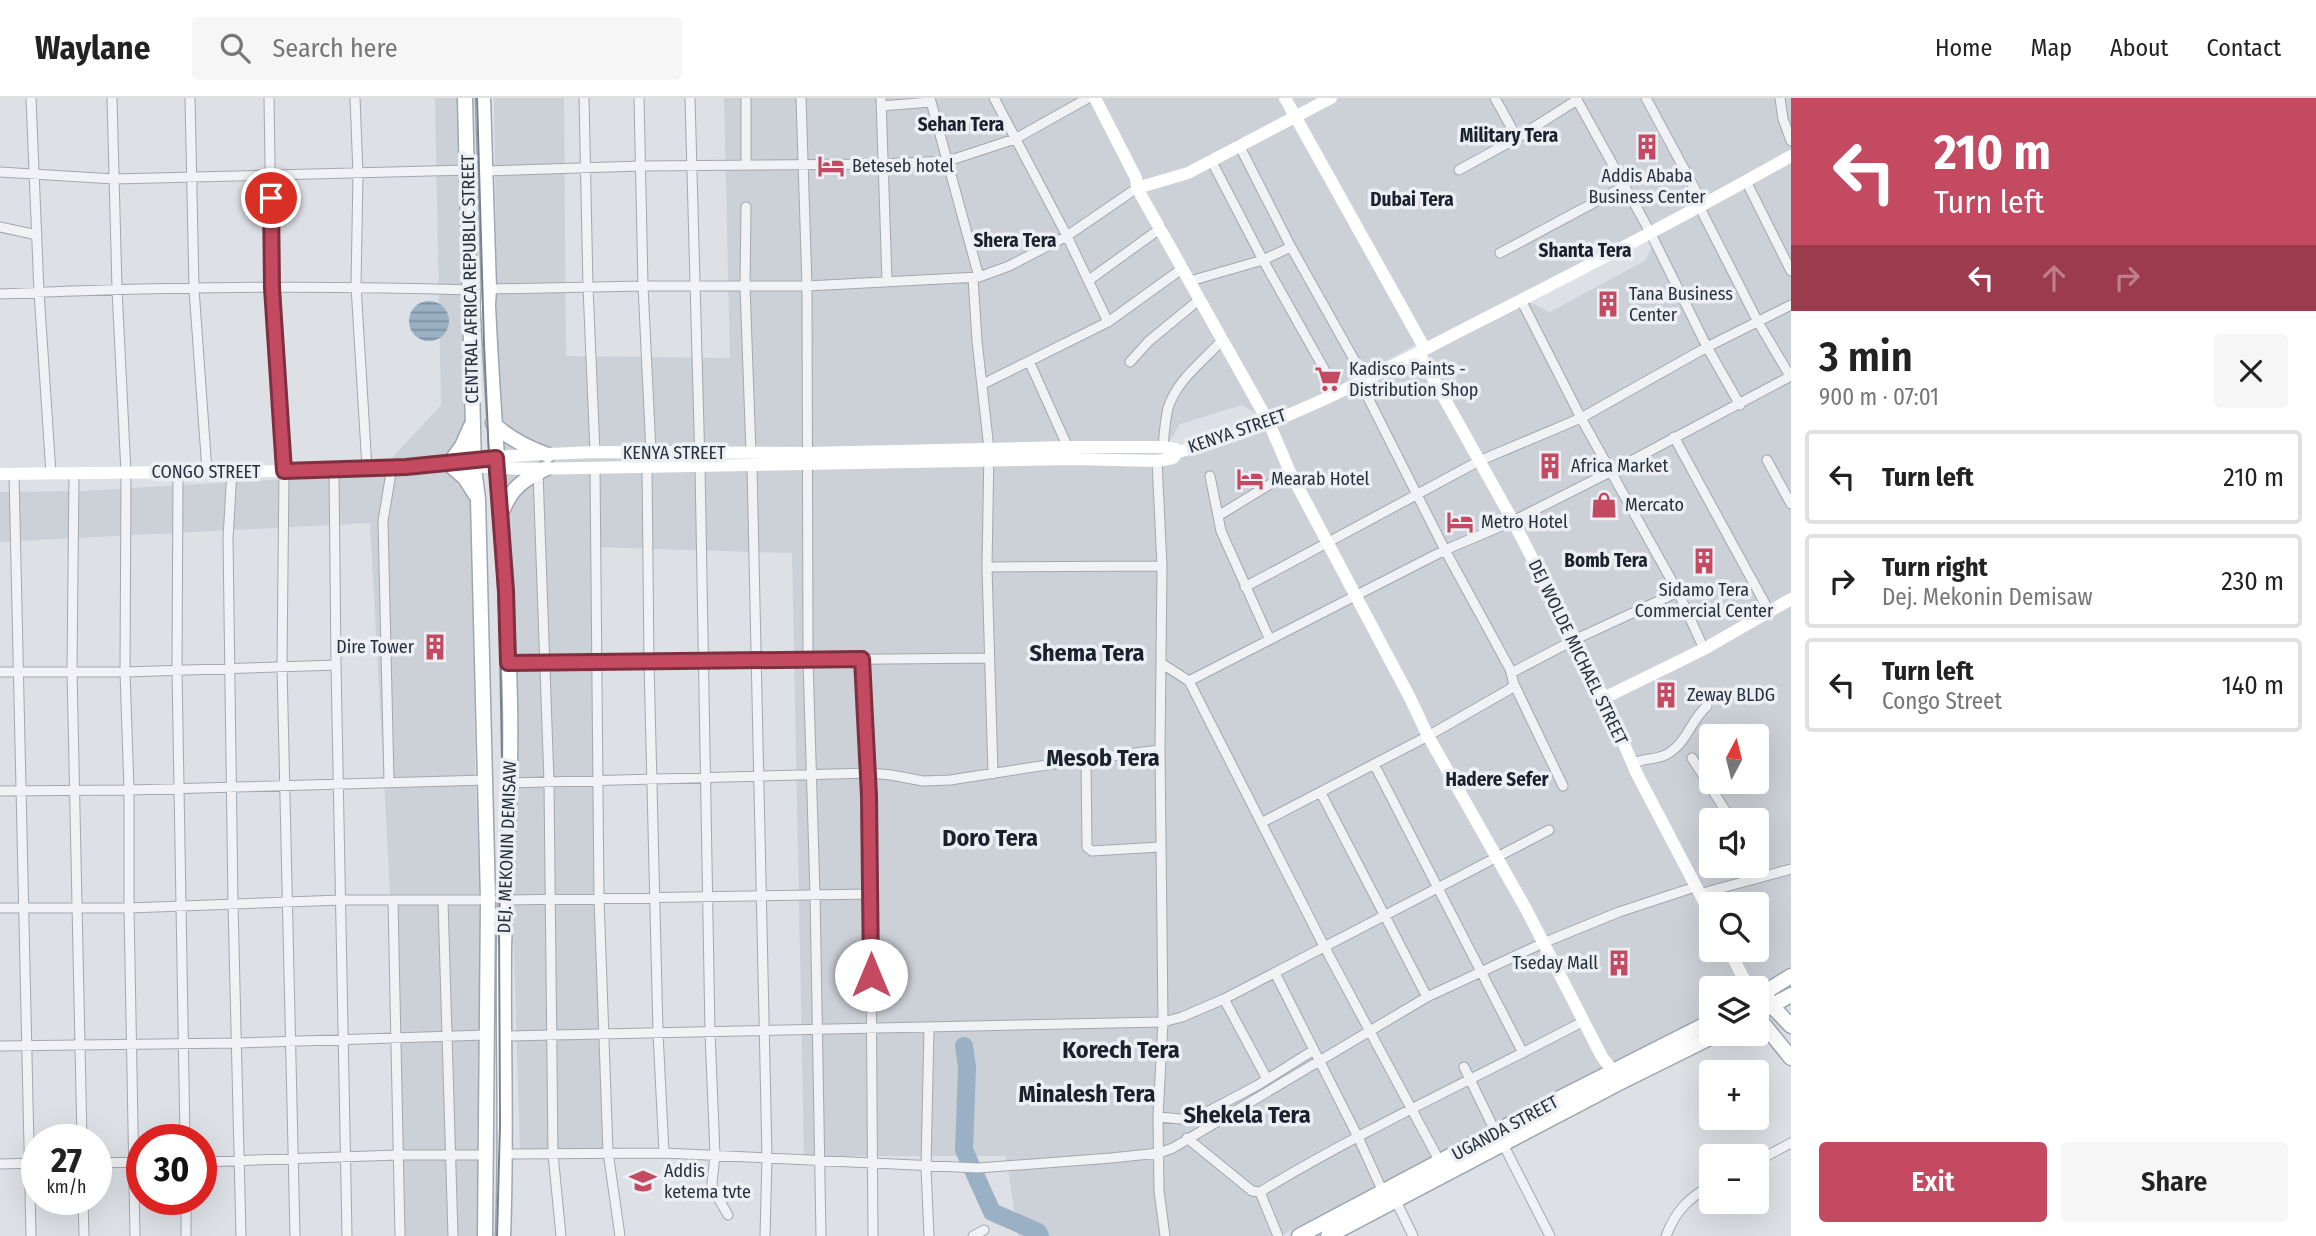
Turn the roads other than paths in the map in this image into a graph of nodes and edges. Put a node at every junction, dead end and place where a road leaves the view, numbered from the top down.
1 (31, 98) edge
2 (112, 98) edge
3 (190, 98) edge
4 (269, 98) edge
5 (355, 98) edge
6 (465, 98) edge
7 (483, 98) edge
8 (584, 98) edge
9 (639, 98) edge
10 (690, 98) edge
11 (746, 98) edge
12 (801, 98) edge
13 (994, 98) edge
14 (1088, 98) edge
15 (1095, 98) edge
16 (1284, 98) edge
17 (1331, 98) edge
18 (1495, 98) edge
19 (1646, 98) edge
20 (1780, 98) edge
21 (1577, 99) edge
22 (931, 100) edge
23 (881, 102) edge
24 (1295, 118) junction
25 (1517, 138) junction
26 (1015, 139) junction
27 (1791, 141) edge
28 (1239, 145) junction
29 (1791, 156) edge
30 (1212, 160) junction
31 (948, 161) junction
32 (881, 164) junction
33 (746, 165) junction
34 (802, 165) junction
35 (641, 166) junction
36 (691, 166) junction
37 (587, 168) junction
38 (468, 170) junction
39 (1459, 170) dead end
40 (485, 171) junction
41 (0, 172) edge
42 (35, 173) junction
43 (358, 174) junction
44 (270, 175) junction
45 (192, 176) junction
46 (114, 179) junction
47 (1746, 181) junction
48 (1625, 186) junction
49 (1137, 188) junction
50 (1701, 205) junction
51 (746, 207) dead end
52 (0, 227) edge
53 (1161, 228) junction
54 (1650, 232) junction
55 (37, 235) junction
56 (1067, 236) junction
57 (1291, 247) junction
58 (1500, 253) dead end
59 (1264, 260) junction
60 (1183, 268) junction
61 (1791, 271) edge
62 (976, 277) junction
63 (1088, 280) junction
64 (887, 281) junction
65 (1190, 281) junction
66 (356, 286) junction
67 (643, 286) junction
68 (694, 286) junction
69 (745, 286) junction
70 (807, 286) junction
71 (588, 287) junction
72 (272, 288) junction
73 (117, 289) junction
74 (194, 289) junction
75 (489, 289) junction
76 (470, 290) junction
77 (39, 292) junction
78 (0, 294) edge
79 (1200, 299) junction
80 (1521, 300) junction
81 (1791, 304) edge
82 (1108, 321) junction
83 (1758, 322) junction
84 (1223, 339) junction
85 (1707, 347) junction
86 (1422, 351) junction
87 (1029, 361) junction
88 (1130, 362) dead end
89 (1791, 376) edge
90 (1363, 381) junction
91 (982, 384) junction
92 (1337, 392) junction
93 (1740, 405) junction
94 (474, 418) junction
95 (1581, 418) junction
96 (494, 423) junction
97 (1269, 423) junction
98 (1674, 437) junction
99 (1163, 447) junction
100 (595, 452) junction
101 (651, 452) junction
102 (700, 452) junction
103 (1178, 452) junction
104 (1071, 453) junction
105 (989, 455) junction
106 (808, 459) junction
107 (751, 460) junction
108 (1768, 460) dead end
109 (1157, 461) junction
110 (1479, 461) junction
111 (496, 463) junction
112 (452, 464) junction
113 (474, 464) junction
114 (544, 465) junction
115 (700, 466) junction
116 (391, 467) junction
117 (647, 467) junction
118 (367, 468) junction
119 (595, 468) junction
120 (334, 469) junction
121 (207, 471) junction
122 (232, 471) junction
123 (284, 471) junction
124 (1612, 471) junction
125 (126, 472) junction
126 (178, 472) junction
127 (1290, 472) junction
128 (74, 473) junction
129 (0, 474) edge
130 (14, 474) junction
131 (51, 474) junction
132 (1210, 476) dead end
133 (1419, 495) junction
134 (478, 499) junction
135 (1791, 505) edge
136 (500, 515) junction
137 (1218, 516) junction
138 (1513, 521) junction
139 (1329, 544) junction
140 (1445, 550) junction
141 (1162, 566) junction
142 (987, 567) junction
143 (1245, 587) junction
144 (1678, 592) junction
145 (1356, 595) junction
146 (1791, 599) edge
147 (1769, 611) junction
148 (1269, 639) junction
149 (1574, 640) junction
150 (1704, 649) junction
151 (989, 658) junction
152 (862, 659) junction
153 (757, 660) junction
154 (808, 660) junction
155 (703, 661) junction
156 (596, 662) junction
157 (649, 662) junction
158 (508, 663) junction
159 (545, 663) junction
160 (1161, 663) junction
161 (282, 666) junction
162 (336, 666) junction
163 (229, 668) junction
164 (72, 670) junction
165 (177, 670) junction
166 (18, 671) junction
167 (125, 671) junction
168 (0, 672) edge
169 (1511, 673) junction
170 (1189, 681) junction
171 (1514, 684) junction
172 (1604, 698) junction
173 (1707, 706) dead end
174 (1428, 736) junction
175 (1160, 750) junction
176 (1692, 758) dead end
177 (1086, 759) junction
178 (1374, 764) junction
179 (1632, 764) junction
180 (869, 774) junction
181 (993, 774) junction
182 (810, 775) junction
183 (758, 776) junction
184 (705, 778) junction
185 (652, 779) junction
186 (486, 780) junction
187 (599, 780) junction
188 (389, 781) junction
189 (339, 782) junction
190 (549, 782) junction
191 (509, 783) junction
192 (231, 785) junction
193 (285, 785) junction
194 (1563, 786) dead end
195 (179, 788) junction
196 (129, 790) junction
197 (0, 791) edge
198 (20, 791) junction
199 (74, 791) junction
200 (1321, 793) junction
201 (1724, 808) edge
202 (1261, 823) junction
203 (1549, 830) dead end
204 (1160, 847) junction
205 (1496, 858) junction
206 (1791, 869) edge
207 (1751, 880) joint
208 (1437, 887) junction
209 (1697, 890) junction
210 (815, 894) junction
211 (870, 894) junction
212 (1699, 894) edge
213 (760, 895) junction
214 (707, 896) junction
215 (656, 897) junction
216 (599, 898) junction
217 (549, 899) junction
218 (340, 900) junction
219 (488, 900) junction
220 (506, 900) junction
221 (393, 901) junction
222 (443, 901) junction
223 (286, 903) junction
224 (233, 904) junction
225 (181, 905) junction
226 (77, 907) junction
227 (0, 908) edge
228 (23, 908) junction
229 (129, 908) junction
230 (1384, 915) junction
231 (1543, 943) junction
232 (1324, 946) junction
233 (1275, 973) junction
234 (1480, 973) junction
235 (1791, 976) edge
236 (1769, 987) edge
237 (1769, 994) edge
238 (1791, 995) edge
239 (1427, 998) junction
240 (1224, 999) junction
241 (1769, 1005) edge
242 (1584, 1021) junction
243 (1163, 1022) junction
244 (1791, 1026) edge
245 (929, 1028) junction
246 (872, 1029) junction
247 (1699, 1029) edge
248 (816, 1030) junction
249 (1369, 1030) junction
250 (1769, 1030) edge
251 (764, 1031) junction
252 (710, 1032) junction
253 (658, 1033) junction
254 (604, 1034) junction
255 (486, 1035) junction
256 (551, 1035) junction
257 (504, 1036) junction
258 (396, 1037) junction
259 (447, 1037) junction
260 (343, 1039) junction
261 (290, 1040) junction
262 (183, 1042) junction
263 (1699, 1042) edge
264 (237, 1043) junction
265 (80, 1044) junction
266 (132, 1044) junction
267 (27, 1045) junction
268 (0, 1046) edge
269 (1314, 1050) junction
270 (1523, 1053) junction
271 (1791, 1058) edge
272 (1320, 1062) junction
273 (1464, 1067) dead end
274 (1616, 1077) junction
275 (1470, 1081) junction
276 (1262, 1082) junction
277 (1265, 1095) junction
278 (1413, 1108) junction
279 (1158, 1117) junction
280 (1188, 1121) junction
281 (31, 1124) edge
282 (82, 1124) edge
283 (136, 1124) edge
284 (185, 1124) edge
285 (1191, 1136) junction
286 (1358, 1137) junction
287 (1499, 1138) junction
288 (1791, 1143) edge
289 (608, 1152) junction
290 (664, 1153) junction
291 (1159, 1153) junction
292 (449, 1154) junction
293 (505, 1154) junction
294 (553, 1154) junction
295 (398, 1155) junction
296 (486, 1155) junction
297 (715, 1155) junction
298 (1769, 1155) edge
299 (345, 1157) junction
300 (767, 1157) junction
301 (293, 1158) junction
302 (240, 1160) junction
303 (217, 1161) edge
304 (819, 1161) junction
305 (1440, 1162) junction
306 (21, 1163) edge
307 (872, 1163) junction
308 (0, 1164) edge
309 (926, 1167) junction
310 (1260, 1192) junction
311 (1383, 1192) junction
312 (1699, 1193) edge
313 (1396, 1201) junction
314 (32, 1215) edge
315 (83, 1215) edge
316 (136, 1215) edge
317 (186, 1215) edge
318 (728, 1215) dead end
319 (985, 1230) dead end
320 (1351, 1230) edge
321 (31, 1236) edge
322 (84, 1236) edge
323 (135, 1236) edge
324 (186, 1236) edge
325 (241, 1236) edge
326 (295, 1236) edge
327 (347, 1236) edge
328 (400, 1236) edge
329 (453, 1236) edge
330 (485, 1236) edge
331 (503, 1236) edge
332 (561, 1236) edge
333 (620, 1236) edge
334 (765, 1236) edge
335 (821, 1236) edge
336 (873, 1236) edge
337 (929, 1236) edge
338 (972, 1236) edge
339 (1165, 1236) edge
340 (1278, 1236) edge
341 (1299, 1236) edge
342 (1328, 1236) edge
343 (1413, 1236) edge
344 (1550, 1236) edge
345 (1666, 1236) edge

1 - 42 street
2 - 46 street
3 - 45 street
4 - 44 street
5 - 43 street
6 - 38 main road, CENTRAL AFRICA REPUBLIC STREET
7 - 40 main road, CENTRAL AFRICA REPUBLIC STREET
8 - 37 street
9 - 35 street
10 - 36 street
11 - 33 street
12 - 34 street
13 - 26 street
14 - 26 street
15 - 49 street
16 - 24 street, DEJ WOLDE MICHAEL STREET
17 - 24 street
18 - 25 street
19 - 50 street
20 - 27 street
21 - 25 street
21 - 48 street
22 - 23 street
22 - 31 street
23 - 32 street
24 - 28 street
24 - 86 street, DEJ WOLDE MICHAEL STREET
25 - 39 street
26 - 31 street
26 - 56 street
28 - 30 street
28 - 57 street
29 - 47 street, KENYA STREET
30 - 49 street
30 - 59 street
31 - 32 street
31 - 62 street
32 - 34 street
32 - 64 street
33 - 34 street
33 - 36 street
34 - 70 street
35 - 36 street
35 - 37 street
35 - 67 street
36 - 68 street
37 - 40 street
37 - 71 street
38 - 43 street
38 - 76 main road, CENTRAL AFRICA REPUBLIC STREET
40 - 75 main road, CENTRAL AFRICA REPUBLIC STREET
41 - 42 street
42 - 46 street
42 - 55 street
43 - 44 street
43 - 66 street
44 - 45 street
44 - 72 street
45 - 46 street
45 - 74 street
46 - 73 street
47 - 50 street, KENYA STREET
47 - 61 street
48 - 54 street
48 - 58 street
49 - 53 street
49 - 56 street
50 - 54 street, KENYA STREET
50 - 83 street
51 - 69 street
52 - 55 street
53 - 60 street
53 - 63 street
54 - 80 street, KENYA STREET
54 - 85 street
55 - 77 street
56 - 62 street
56 - 63 street
57 - 59 street
57 - 90 street
59 - 65 street
59 - 92 street
60 - 65 street
60 - 82 street
62 - 64 street
62 - 91 street
63 - 82 street
64 - 70 street
65 - 79 street
66 - 72 street
66 - 76 street
66 - 118 street
67 - 68 street
67 - 71 street
67 - 101 street
68 - 69 street
68 - 102 street
69 - 70 street
69 - 107 street
70 - 106 street
71 - 75 street
71 - 100 street
72 - 74 street
72 - 123 street
73 - 74 street
73 - 77 street
73 - 125 street
74 - 121 street
75 - 96 main road, CENTRAL AFRICA REPUBLIC STREET
76 - 94 main road, CENTRAL AFRICA REPUBLIC STREET
77 - 78 street
77 - 131 street
79 - 84 street
79 - 88 street
80 - 86 street, KENYA STREET
80 - 95 street
81 - 83 street
82 - 87 street
83 - 85 street
83 - 89 street
84 - 97 street
84 - 99 street
85 - 93 street
85 - 95 street
86 - 90 street, KENYA STREET
86 - 110 street, DEJ WOLDE MICHAEL STREET
87 - 91 street
87 - 104 street
89 - 93 street
90 - 92 street, KENYA STREET
90 - 133 street
91 - 105 street
92 - 97 street, KENYA STREET
93 - 98 street
94 - 112 main road
94 - 113 main road, CENTRAL AFRICA REPUBLIC STREET
95 - 110 street
95 - 124 street
96 - 111 main road, CENTRAL AFRICA REPUBLIC STREET
96 - 114 main road
97 - 103 street, KENYA STREET
97 - 127 street
98 - 124 street
98 - 147 street
99 - 103 street, KENYA STREET
99 - 104 street, KENYA STREET
100 - 101 street, KENYA STREET
100 - 114 street, KENYA STREET
101 - 102 street, KENYA STREET
102 - 107 street, KENYA STREET
102 - 115 street
103 - 109 street
104 - 105 street, KENYA STREET
104 - 109 street
105 - 106 street, KENYA STREET
105 - 142 street
106 - 107 street, KENYA STREET
106 - 154 street
107 - 115 street
107 - 153 street
108 - 135 street
109 - 141 street
110 - 133 street
110 - 138 street, DEJ WOLDE MICHAEL STREET
111 - 113 street, CONGO STREET
111 - 114 street, CONGO STREET
111 - 136 main road, DEJ. MEKONIN DEMISAW
112 - 113 street, CONGO STREET
112 - 116 street, CONGO STREET
112 - 134 main road
113 - 134 main road, DEJ. MEKONIN DEMISAW
114 - 119 street
114 - 136 main road
114 - 159 street
115 - 117 street
115 - 155 street
116 - 118 street, CONGO STREET
116 - 188 street
117 - 119 street
117 - 157 street
118 - 120 street, CONGO STREET
119 - 156 street
120 - 123 street, CONGO STREET
120 - 162 street
121 - 122 street, CONGO STREET
121 - 126 street, CONGO STREET
122 - 123 street, CONGO STREET
122 - 163 street
123 - 161 street
124 - 138 street
124 - 144 street
125 - 126 street, CONGO STREET
125 - 128 street, CONGO STREET
125 - 167 street
126 - 165 street
127 - 137 street
127 - 139 street
128 - 131 street, CONGO STREET
128 - 164 street
129 - 130 street, CONGO STREET
130 - 131 street, CONGO STREET
130 - 166 street
132 - 137 street
133 - 139 street
133 - 140 street
134 - 186 main road, DEJ. MEKONIN DEMISAW
136 - 158 main road, DEJ. MEKONIN DEMISAW
137 - 143 street
138 - 140 street
138 - 149 street, DEJ WOLDE MICHAEL STREET
139 - 143 street
139 - 145 street
140 - 145 street
140 - 169 street
141 - 142 street
141 - 160 street
142 - 151 street
143 - 148 street
144 - 149 street
144 - 150 street
145 - 148 street
145 - 174 street
146 - 147 street
147 - 150 street
148 - 170 street
149 - 169 street
149 - 172 street, DEJ WOLDE MICHAEL STREET
150 - 172 street
151 - 152 street
151 - 181 street
152 - 154 street
152 - 180 street
153 - 154 street
153 - 155 street
153 - 183 street
154 - 182 street
155 - 157 street
155 - 184 street
156 - 157 street
156 - 159 street
156 - 187 street
157 - 185 street
158 - 159 street
158 - 191 main road, DEJ. MEKONIN DEMISAW
159 - 190 street
160 - 170 street
160 - 175 street
161 - 162 street
161 - 163 street
161 - 193 street
162 - 189 street
163 - 165 street
163 - 192 street
164 - 166 street
164 - 167 street
164 - 199 street
165 - 167 street
165 - 195 street
166 - 168 street
166 - 198 street
167 - 196 street
169 - 171 street
170 - 202 street
171 - 174 street
171 - 194 street
172 - 179 street, DEJ WOLDE MICHAEL STREET
173 - 179 street
174 - 178 street
174 - 205 street
175 - 177 street
175 - 204 street
176 - 201 street
177 - 181 street
177 - 204 street
178 - 200 street
178 - 208 street
179 - 209 street, DEJ WOLDE MICHAEL STREET
180 - 181 street
180 - 182 street
180 - 211 street
182 - 183 street
182 - 210 street
183 - 184 street
183 - 213 street
184 - 185 street
184 - 214 street
185 - 187 street
185 - 215 street
186 - 188 street
186 - 219 main road, DEJ. MEKONIN DEMISAW
187 - 190 street
187 - 216 street
188 - 189 street
189 - 193 street
189 - 218 street
190 - 191 street
190 - 217 street
191 - 220 main road, DEJ. MEKONIN DEMISAW
192 - 193 street
192 - 195 street
192 - 224 street
193 - 223 street
195 - 196 street
195 - 225 street
196 - 199 street
196 - 229 street
197 - 198 street
198 - 199 street
198 - 228 street
199 - 226 street
200 - 202 street
200 - 230 street
202 - 232 street
203 - 205 street
204 - 243 street
205 - 208 street
205 - 231 street
206 - 207 street
207 - 209 street
208 - 230 street
208 - 234 street
209 - 212 street, DEJ WOLDE MICHAEL STREET
209 - 231 street
210 - 211 street
210 - 213 street
210 - 248 street
211 - 246 street
213 - 214 street
213 - 251 street
214 - 215 street
214 - 252 street
215 - 216 street
215 - 253 street
216 - 217 street
216 - 254 street
217 - 220 street
217 - 256 street
218 - 221 street
218 - 223 street
218 - 260 street
219 - 222 street
219 - 255 main road, DEJ. MEKONIN DEMISAW
220 - 257 main road, DEJ. MEKONIN DEMISAW
221 - 222 street
221 - 258 street
222 - 259 street
223 - 224 street
223 - 261 street
224 - 225 street
224 - 264 street
225 - 229 street
225 - 262 street
226 - 228 street
226 - 229 street
226 - 265 street
227 - 228 street
228 - 267 street
229 - 266 street
230 - 232 street
230 - 239 street
231 - 234 street
231 - 242 street
232 - 233 street
232 - 249 street
233 - 240 street
233 - 269 street
234 - 239 street
234 - 270 street
235 - 236 main road
237 - 238 main road
239 - 249 street
240 - 243 street
240 - 276 street
241 - 244 main road
242 - 270 street
242 - 274 street
243 - 245 street
243 - 279 street
245 - 246 street
245 - 309 street
246 - 248 street
246 - 307 street
247 - 274 main road, UGANDA STREET
248 - 251 street
248 - 304 street
249 - 272 street
249 - 278 street
250 - 271 main road
251 - 252 street
251 - 300 street
252 - 253 street
252 - 297 street
253 - 254 street
253 - 290 street
254 - 256 street
254 - 289 street
255 - 259 street
255 - 296 main road, DEJ. MEKONIN DEMISAW
256 - 257 street
256 - 294 street
257 - 293 main road, DEJ. MEKONIN DEMISAW
258 - 259 street
258 - 260 street
258 - 295 street
259 - 292 street
260 - 261 street
260 - 299 street
261 - 264 street
261 - 301 street
262 - 264 street
262 - 266 street
262 - 284 street
263 - 274 main road, UGANDA STREET
264 - 302 street
265 - 266 street
265 - 267 street
265 - 282 street
266 - 283 street
267 - 268 street
267 - 281 street
269 - 272 street
269 - 276 street
270 - 275 street
272 - 277 street
272 - 286 street
273 - 275 street
274 - 287 main road, UGANDA STREET
275 - 278 street
275 - 287 street
276 - 277 street
276 - 280 street
277 - 285 street
278 - 286 street
278 - 305 street
279 - 280 street
279 - 291 street
280 - 285 street
285 - 291 street
285 - 310 street
286 - 310 street
286 - 311 street
287 - 305 main road, UGANDA STREET
287 - 313 main road, UGANDA STREET
287 - 344 street
288 - 298 street
289 - 290 street
289 - 294 street
289 - 333 street
290 - 297 street
291 - 309 street
291 - 339 street
292 - 295 street
292 - 296 street
292 - 329 street
293 - 294 street
293 - 331 main road, DEJ. MEKONIN DEMISAW
294 - 332 street
295 - 299 street
295 - 328 street
296 - 330 main road, DEJ. MEKONIN DEMISAW
297 - 300 street
297 - 318 street
299 - 301 street
299 - 327 street
300 - 304 street
300 - 334 street
301 - 302 street
301 - 326 street
302 - 303 street
302 - 325 street
304 - 307 street
304 - 335 street
305 - 311 main road, UGANDA STREET
306 - 308 street
307 - 309 street
307 - 336 street
309 - 337 street
310 - 340 street
311 - 341 main road, UGANDA STREET
312 - 345 street
313 - 320 main road, UGANDA STREET
313 - 343 street
314 - 321 street
315 - 322 street
316 - 323 street
317 - 324 street
319 - 338 street
320 - 342 main road, UGANDA STREET

